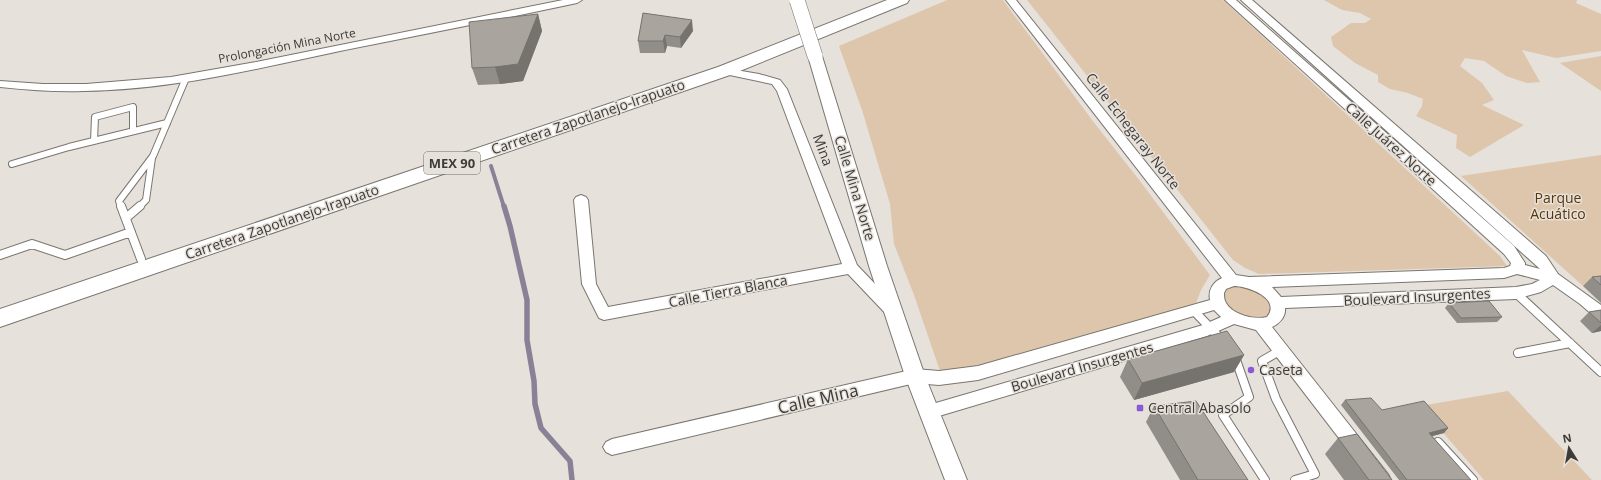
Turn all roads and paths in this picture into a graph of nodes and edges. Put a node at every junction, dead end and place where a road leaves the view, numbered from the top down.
1 (577, 0) edge
2 (797, 0) edge
3 (873, 0) edge
4 (901, 0) edge
5 (1011, 0) edge
6 (1230, 0) edge
7 (1246, 0) edge
8 (547, 3) edge
9 (724, 70) junction
10 (186, 78) junction
11 (0, 84) edge
12 (167, 123) junction
13 (133, 131) junction
14 (94, 141) junction
15 (153, 156) junction
16 (12, 164) dead end
17 (581, 200) dead end
18 (126, 218) junction
19 (131, 232) junction
20 (0, 255) edge
21 (141, 259) junction
22 (851, 268) junction
23 (1517, 269) junction
24 (1552, 277) junction
25 (1232, 280) junction
26 (1251, 282) junction
27 (1516, 293) junction
28 (1218, 303) junction
29 (1277, 303) junction
30 (0, 308) edge
31 (1194, 310) junction
32 (894, 312) junction
33 (1601, 314) edge
34 (0, 318) edge
35 (1234, 318) junction
36 (1260, 324) junction
37 (1212, 328) junction
38 (1570, 343) junction
39 (1281, 350) junction
40 (1518, 353) dead end
41 (1601, 372) edge
42 (915, 376) junction
43 (929, 412) junction
44 (1438, 442) edge
45 (612, 447) dead end
46 (956, 480) edge
47 (1264, 480) edge
48 (1295, 480) edge
49 (1382, 480) edge
50 (1473, 480) edge

1 - 8 street, Prolongación Mina Norte
2 - 32 street, Calle Mina Norte, bridge
3 - 21 highway, MEX 90
4 - 9 highway, Carretera Zapotlanejo-Irapuato / MEX 90
5 - 25 street, Calle Echegaray Norte
6 - 23 street, Calle Juárez Norte
7 - 24 street, Calle Juárez Norte
8 - 10 street, Prolongación Mina Norte
9 - 22 street, Mina
9 - 34 highway, Carretera Zapotlanejo-Irapuato / MEX 90
10 - 11 street, Prolongación Mina Norte
10 - 12 lane
12 - 13 lane
12 - 15 lane
13 - 14 lane
13 - 14 lane
14 - 16 lane
15 - 18 lane
15 - 18 lane
17 - 22 street, Calle Tierra Blanca
18 - 19 lane
19 - 20 lane
19 - 21 lane
21 - 30 highway, MEX 90
22 - 32 street, Mina
23 - 24 street, Calle Juárez Norte
23 - 26 street, Boulevard Insurgentes
24 - 27 street, Boulevard Insurgentes
24 - 33 street, Calle Juárez Norte
25 - 26 street
25 - 28 street
26 - 29 street
27 - 29 street, Boulevard Insurgentes
27 - 38 lane
28 - 31 street, Boulevard Insurgentes
28 - 35 street
29 - 36 street
31 - 37 lane
31 - 42 street, Boulevard Insurgentes
32 - 42 street, Calle Mina Norte
35 - 36 street
35 - 37 street, Boulevard Insurgentes
36 - 39 street
37 - 43 street, Boulevard Insurgentes
37 - 47 lane
38 - 40 lane
38 - 41 lane
39 - 48 lane
39 - 49 street
42 - 43 street
42 - 45 street, Calle Mina
43 - 46 street
44 - 50 lane

